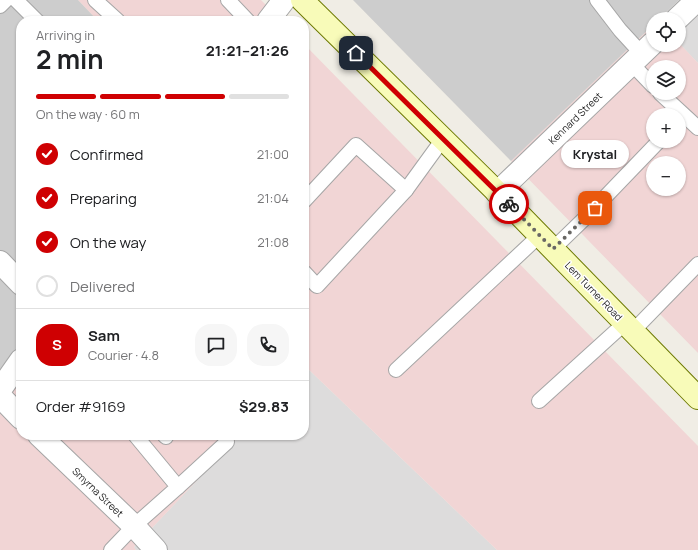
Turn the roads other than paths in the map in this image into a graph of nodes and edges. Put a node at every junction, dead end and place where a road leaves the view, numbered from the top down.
1 (6, 0) edge
2 (16, 0) edge
3 (228, 0) edge
4 (284, 0) edge
5 (302, 0) edge
6 (597, 0) edge
7 (697, 0) edge
8 (102, 2) edge
9 (0, 6) edge
10 (685, 12) edge
11 (32, 16) edge
12 (114, 16) edge
13 (243, 16) edge
14 (272, 16) edge
15 (642, 53) edge
16 (646, 65) edge
17 (666, 100) edge
18 (673, 108) edge
19 (686, 120) edge
20 (698, 128) edge
21 (443, 139) junction
22 (652, 148) edge
23 (406, 190) junction
24 (497, 193) junction
25 (309, 196) edge
26 (547, 242) junction
27 (0, 262) edge
28 (698, 264) edge
29 (309, 277) edge
30 (16, 279) edge
31 (629, 327) junction
32 (16, 367) edge
33 (396, 370) dead end
34 (0, 390) edge
35 (0, 396) edge
36 (698, 398) edge
37 (539, 401) dead end
38 (16, 413) edge
39 (44, 440) edge
40 (140, 440) edge
41 (227, 442) dead end
42 (178, 487) junction
43 (134, 526) junction
44 (111, 550) edge
45 (156, 550) edge

1 - 9 lane
2 - 11 lane
3 - 13 lane
4 - 14 street
5 - 21 main road, Lem Turner Road
6 - 15 lane
7 - 10 street
8 - 12 lane
15 - 16 lane
15 - 24 street, Kennard Street
17 - 18 lane
19 - 20 lane
21 - 23 lane
21 - 24 main road, Lem Turner Road
22 - 26 lane
23 - 25 lane
23 - 29 lane
24 - 26 main road, Lem Turner Road
26 - 31 main road, Lem Turner Road
26 - 33 lane
27 - 30 street
28 - 31 lane
31 - 36 main road, Lem Turner Road
31 - 37 lane
32 - 34 street
35 - 38 street
39 - 43 street, Smyrna Street
40 - 42 lane
41 - 42 lane
42 - 43 lane
43 - 44 lane
43 - 45 street, Smyrna Street

